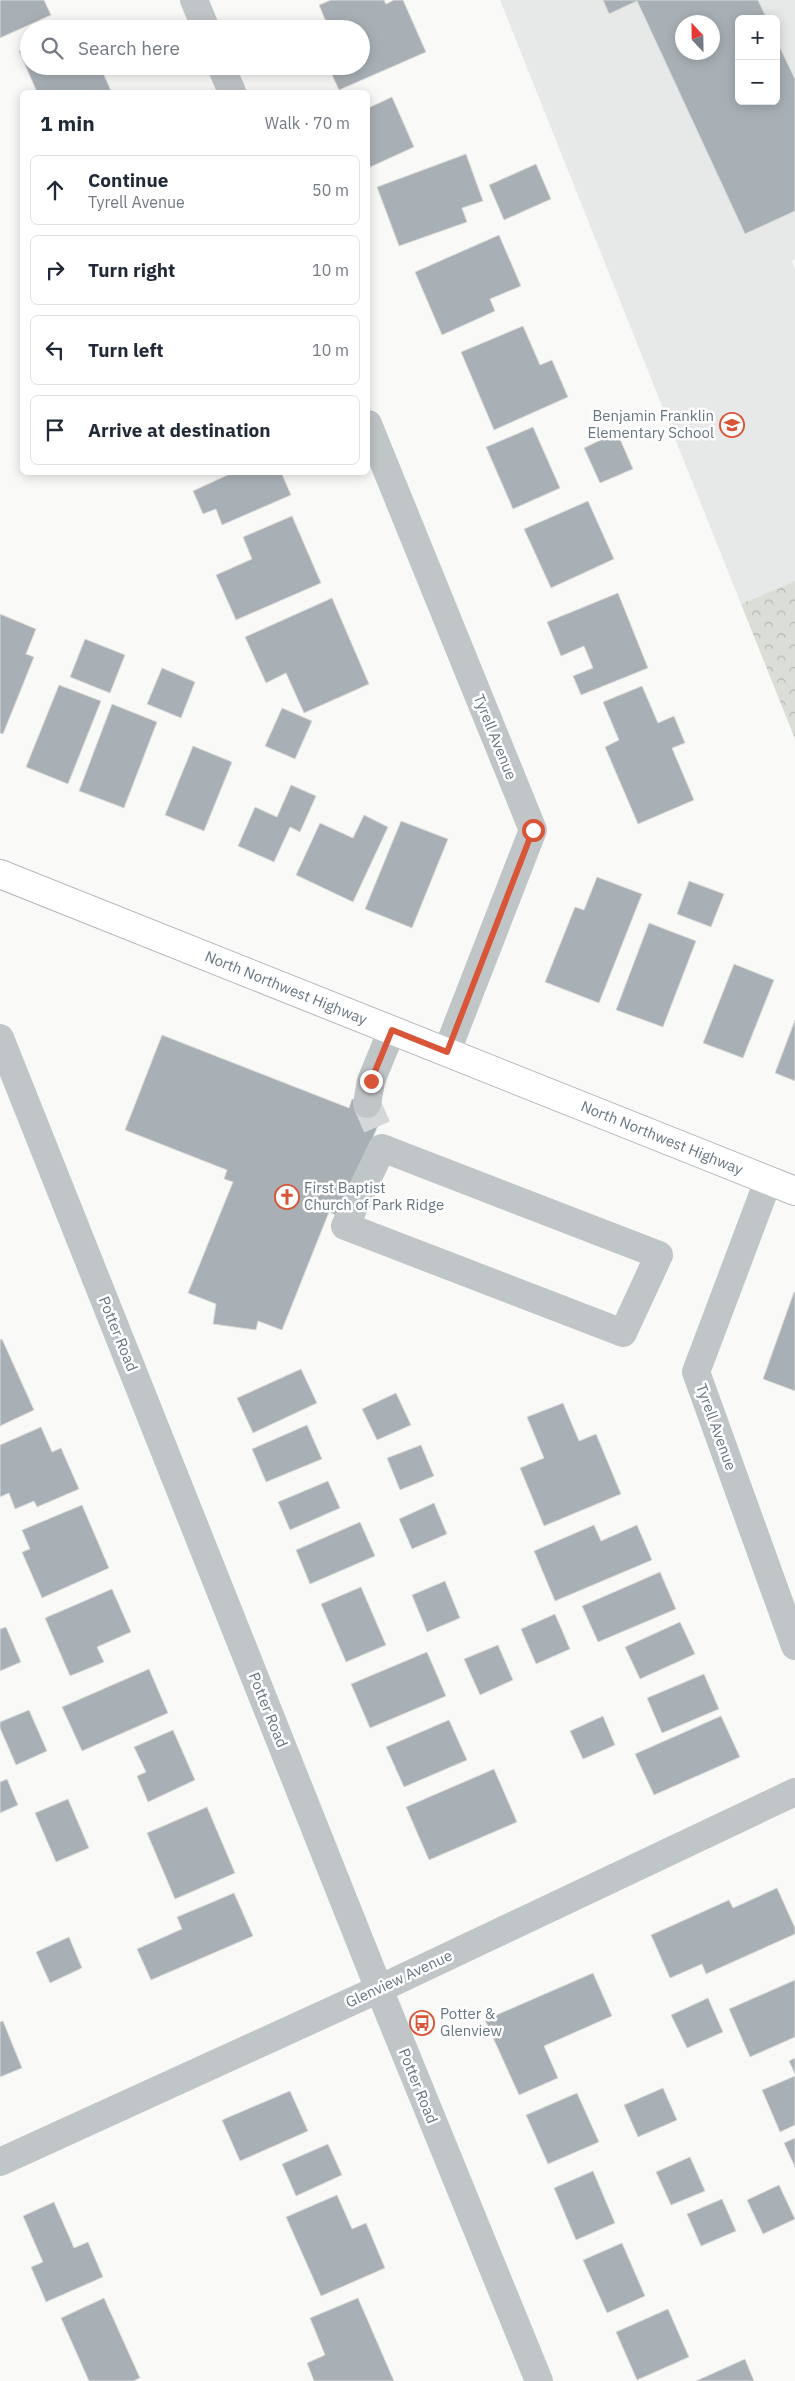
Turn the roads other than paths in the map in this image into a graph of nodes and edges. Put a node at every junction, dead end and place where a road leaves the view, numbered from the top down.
1 (194, 0) edge
2 (202, 20) edge
3 (225, 75) edge
4 (231, 90) edge
5 (370, 429) edge
6 (0, 874) edge
7 (392, 1030) junction
8 (0, 1038) edge
9 (447, 1052) junction
10 (375, 1126) junction
11 (768, 1181) junction
12 (795, 1191) edge
13 (795, 1646) edge
14 (795, 1792) edge
15 (379, 1989) junction
16 (0, 2162) edge
17 (539, 2381) edge

1 - 2 street
3 - 4 street
5 - 9 street, Tyrell Avenue
6 - 7 main road, North Northwest Highway
7 - 9 main road, North Northwest Highway
7 - 10 street
8 - 15 street, Potter Road
9 - 11 main road, North Northwest Highway
10 - 10 street
11 - 12 main road, North Northwest Highway
11 - 13 street, Tyrell Avenue
14 - 15 street, Glenview Avenue
15 - 16 street, Glenview Avenue
15 - 17 street, Potter Road

